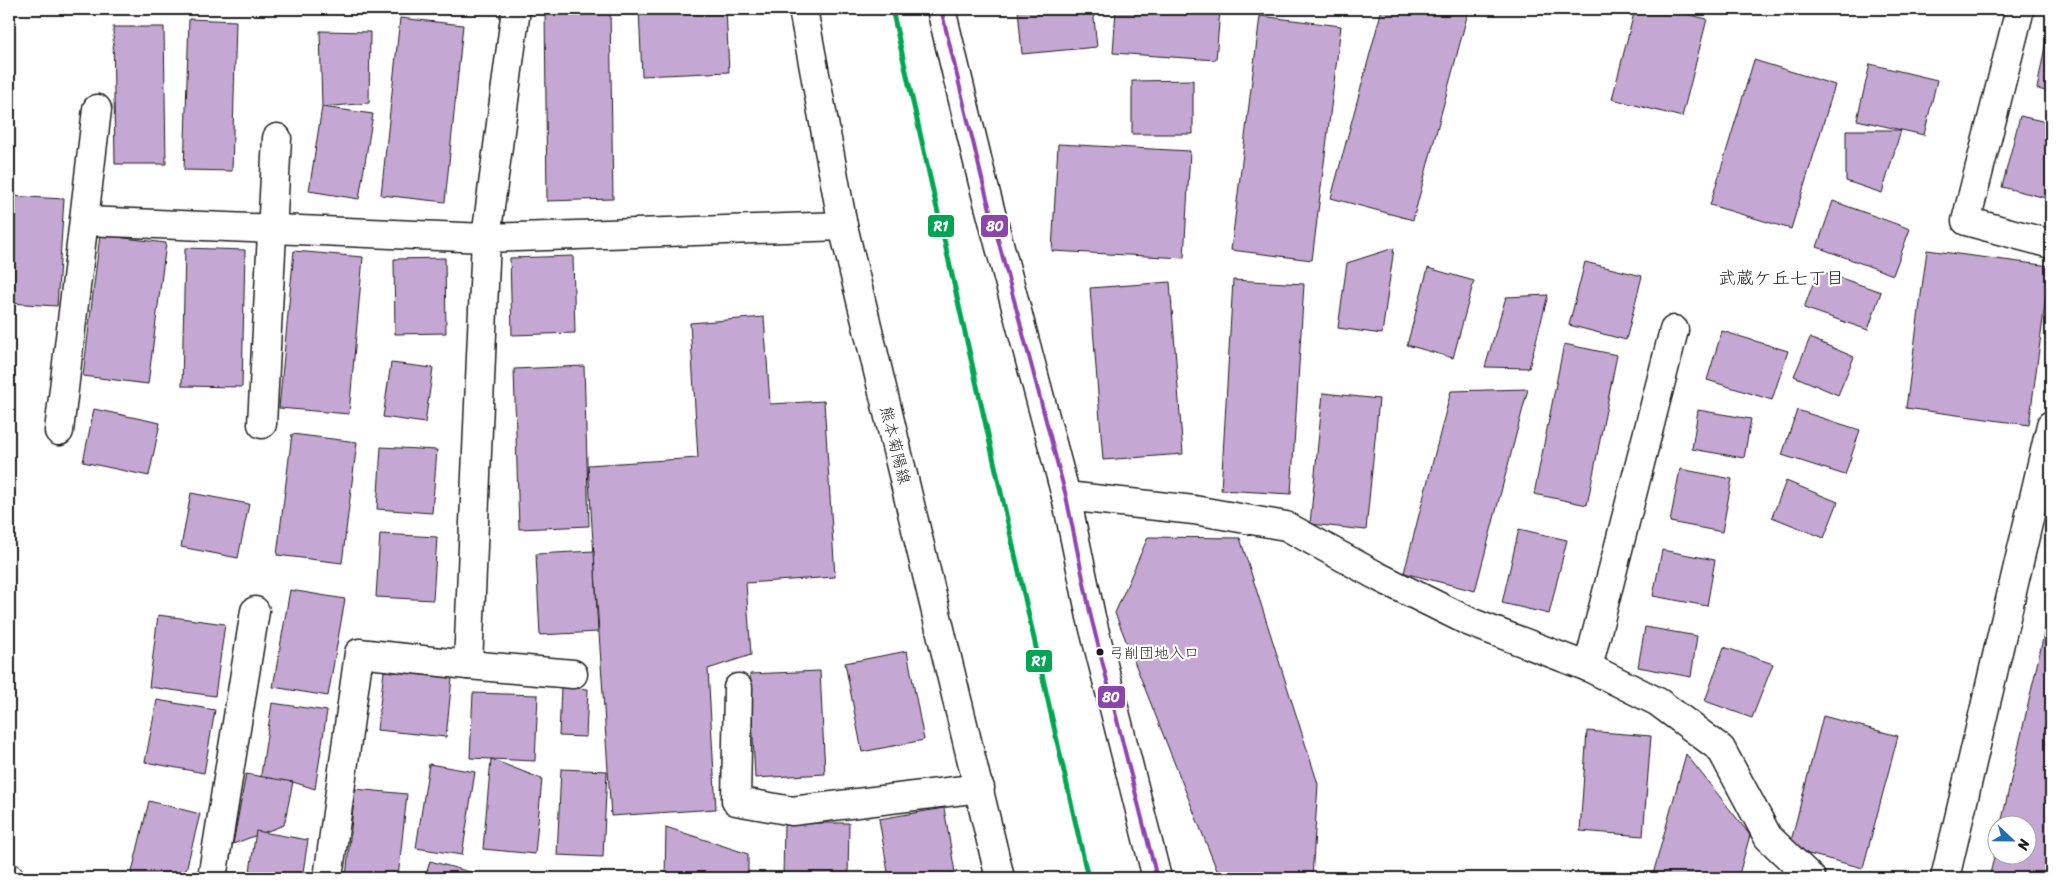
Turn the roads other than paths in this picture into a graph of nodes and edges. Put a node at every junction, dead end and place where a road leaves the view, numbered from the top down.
1 (516, 9) edge
2 (803, 9) edge
3 (941, 9) edge
4 (2020, 9) edge
5 (97, 109) dead end
6 (277, 138) dead end
7 (86, 221) junction
8 (843, 226) junction
9 (272, 229) junction
10 (486, 238) junction
11 (2051, 244) edge
12 (1674, 330) dead end
13 (262, 424) dead end
14 (2051, 425) edge
15 (59, 431) dead end
16 (1066, 496) junction
17 (255, 611) dead end
18 (468, 665) junction
19 (1588, 667) junction
20 (573, 674) dead end
21 (738, 688) dead end
22 (980, 788) junction
23 (212, 878) edge
24 (328, 878) edge
25 (1000, 878) edge
26 (1157, 878) edge
27 (1811, 878) edge
28 (1945, 878) edge

1 - 10 street
2 - 8 street, 熊本菊陽線
3 - 16 street
4 - 11 street
5 - 7 street
6 - 9 street
7 - 9 street
7 - 15 street
8 - 10 street
8 - 22 street, 熊本菊陽線
9 - 10 street
9 - 13 street
10 - 18 street
12 - 19 street
14 - 28 street
16 - 19 street
16 - 26 street
17 - 23 street
18 - 20 street
18 - 24 street
19 - 27 street
21 - 22 street
22 - 25 street, 熊本菊陽線

